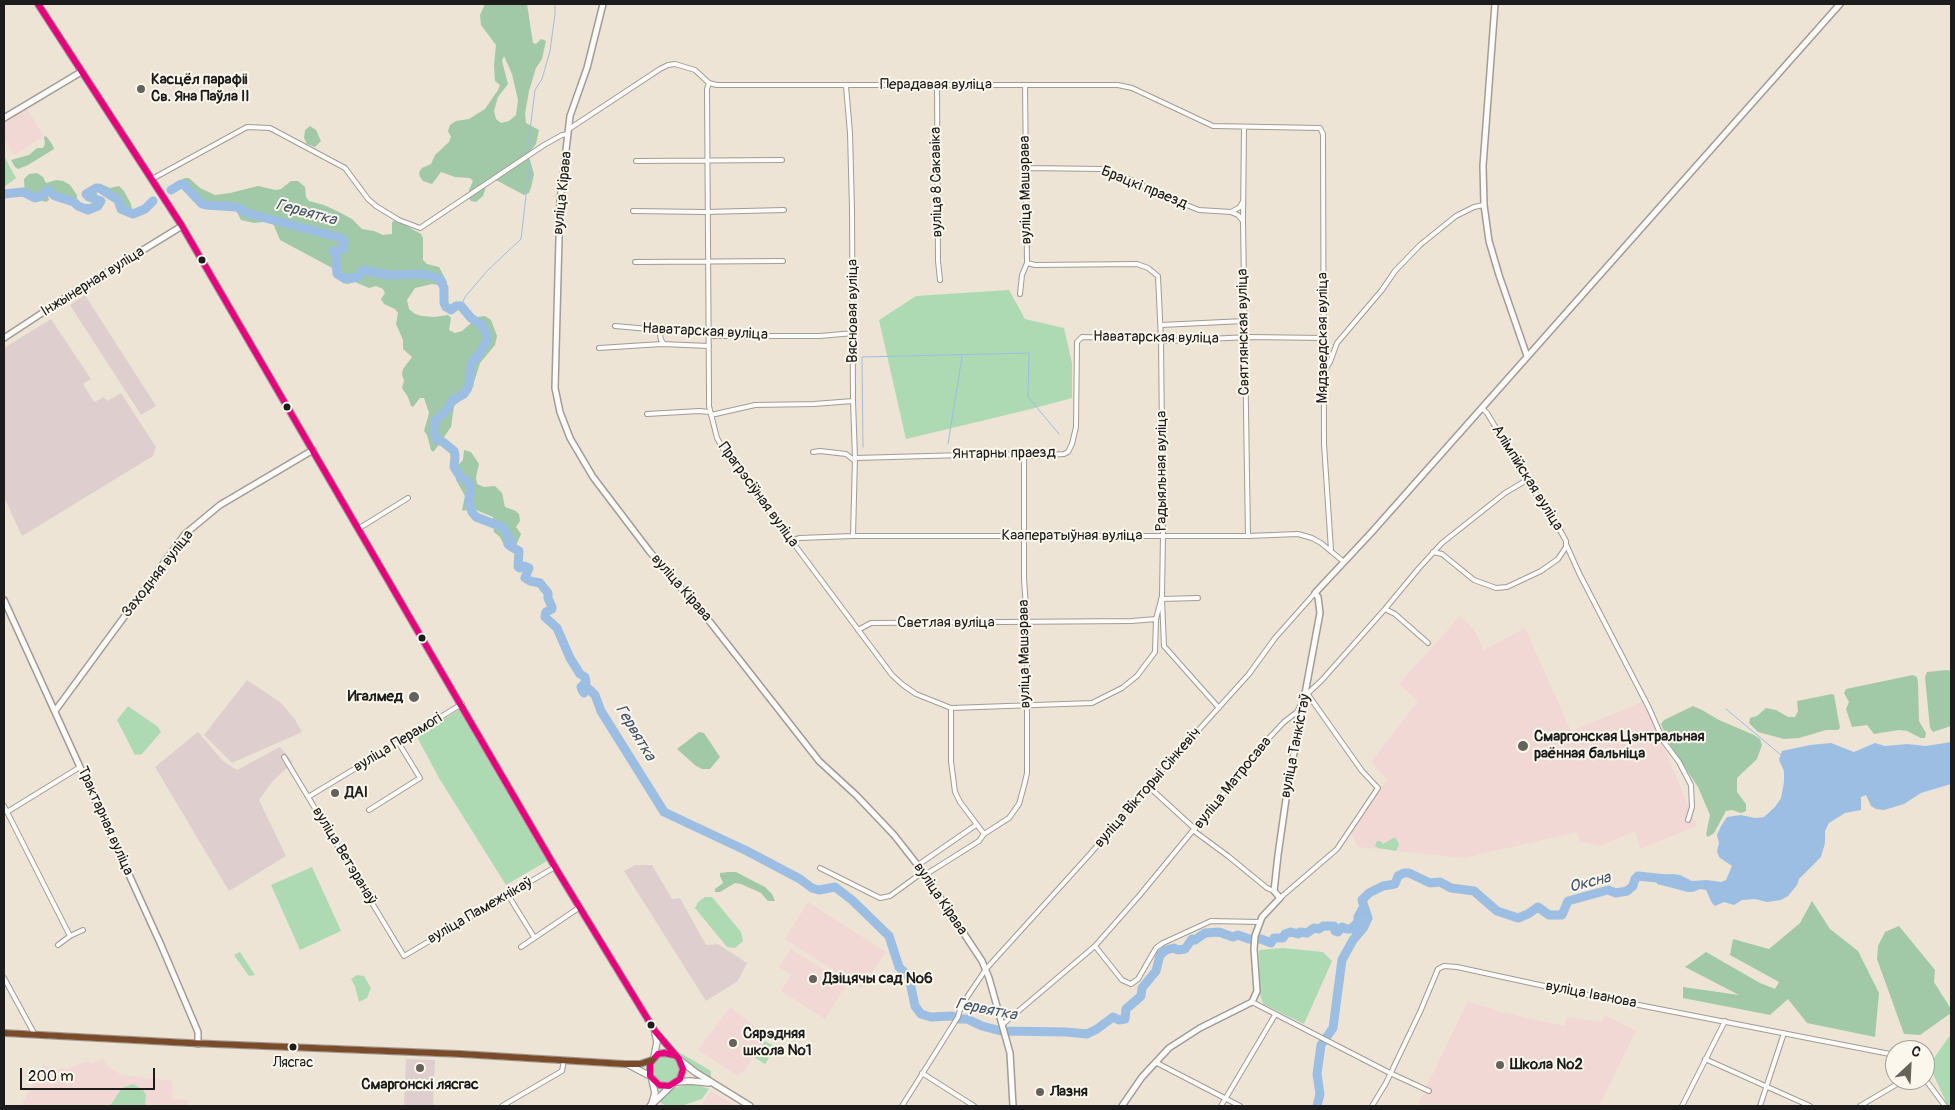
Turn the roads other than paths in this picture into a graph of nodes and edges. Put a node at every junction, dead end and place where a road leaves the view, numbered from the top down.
1 (38, 4) edge
2 (602, 4) edge
3 (1495, 4) edge
4 (1840, 4) edge
5 (81, 72) junction
6 (709, 82) junction
7 (937, 85) junction
8 (1025, 85) junction
9 (846, 86) junction
10 (4, 118) edge
11 (1244, 128) junction
12 (1320, 128) joint
13 (569, 132) junction
14 (708, 160) junction
15 (782, 160) dead end
16 (636, 161) dead end
17 (1027, 168) junction
18 (152, 179) junction
19 (1242, 202) junction
20 (1484, 205) junction
21 (784, 210) dead end
22 (634, 211) dead end
23 (708, 212) junction
24 (1231, 212) junction
25 (1243, 220) junction
26 (182, 226) junction
27 (783, 261) dead end
28 (635, 262) dead end
29 (708, 262) junction
30 (1027, 263) junction
31 (940, 280) dead end
32 (1020, 294) dead end
33 (1244, 321) junction
34 (1161, 325) junction
35 (615, 326) dead end
36 (664, 330) junction
37 (709, 333) junction
38 (854, 333) junction
39 (4, 338) edge
40 (1244, 338) junction
41 (1323, 338) junction
42 (1079, 339) joint
43 (1161, 340) junction
44 (664, 344) junction
45 (709, 346) junction
46 (599, 348) dead end
47 (1527, 356) junction
48 (1323, 374) junction
49 (853, 401) junction
50 (1482, 408) junction
51 (647, 414) dead end
52 (711, 414) junction
53 (313, 450) junction
54 (813, 452) dead end
55 (1024, 455) junction
56 (855, 459) junction
57 (1527, 480) junction
58 (408, 498) dead end
59 (358, 529) junction
60 (1163, 535) junction
61 (853, 536) junction
62 (1023, 536) junction
63 (1248, 536) junction
64 (792, 541) junction
65 (1566, 544) junction
66 (1331, 550) junction
67 (1433, 552) junction
68 (1344, 562) junction
69 (1315, 593) junction
70 (1198, 598) dead end
71 (1162, 599) junction
72 (4, 600) edge
73 (1385, 609) junction
74 (1156, 620) junction
75 (1027, 622) junction
76 (1162, 628) junction
77 (858, 630) junction
78 (1428, 642) dead end
79 (1164, 646) junction
80 (1152, 658) junction
81 (1305, 695) junction
82 (462, 704) junction
83 (1026, 706) junction
84 (951, 708) junction
85 (1219, 708) junction
86 (55, 711) junction
87 (398, 742) junction
88 (284, 758) dead end
89 (80, 767) junction
90 (1148, 786) junction
91 (308, 797) junction
92 (4, 806) edge
93 (368, 810) dead end
94 (7, 812) junction
95 (1688, 820) dead end
96 (976, 825) junction
97 (1194, 830) junction
98 (984, 834) junction
99 (918, 865) junction
100 (555, 867) junction
101 (820, 868) dead end
102 (924, 874) junction
103 (1274, 891) junction
104 (508, 895) junction
105 (1280, 898) junction
106 (580, 907) junction
107 (1260, 922) junction
108 (83, 930) dead end
109 (70, 936) junction
110 (534, 937) junction
111 (58, 945) dead end
112 (521, 946) dead end
113 (1095, 946) junction
114 (404, 956) joint
115 (986, 968) junction
116 (4, 978) edge
117 (1252, 1002) junction
118 (1275, 1015) junction
119 (1725, 1021) junction
120 (1003, 1026) junction
121 (655, 1031) junction
122 (4, 1033) edge
123 (1784, 1033) junction
124 (35, 1035) junction
125 (198, 1044) junction
126 (1885, 1054) edge
127 (677, 1057) junction
128 (653, 1059) junction
129 (1705, 1059) junction
130 (564, 1060) junction
131 (1155, 1062) junction
132 (625, 1064) junction
133 (1390, 1073) junction
134 (922, 1074) junction
135 (651, 1078) junction
136 (675, 1083) junction
137 (714, 1084) junction
138 (1767, 1087) junction
139 (1887, 1090) edge
140 (1934, 1090) edge
141 (1429, 1091) dead end
142 (1226, 1098) junction
143 (502, 1106) edge
144 (651, 1106) edge
145 (750, 1106) edge
146 (902, 1106) edge
147 (974, 1106) edge
148 (1013, 1106) edge
149 (1122, 1106) edge
150 (1221, 1106) edge
151 (1240, 1106) edge
152 (1372, 1106) edge
153 (1682, 1106) edge
154 (1760, 1106) edge
155 (1810, 1106) edge
156 (1860, 1106) edge
157 (1946, 1106) edge

1 - 5 main road
2 - 13 street, вуліца Кірава
3 - 20 street
4 - 47 street, вуліца Вікторыі Сінкевіч
5 - 10 street
5 - 18 main road
6 - 9 street, Перадавая вуліца
6 - 13 street, Перадавая вуліца
6 - 14 street, Прагрэсіўная вуліца
7 - 8 street, Перадавая вуліца
7 - 9 street, Перадавая вуліца
7 - 31 street, вуліца 8 Сакавіка
8 - 11 street, Перадавая вуліца
8 - 17 street, вуліца Машэрава
9 - 38 street, Вясновая вуліца
11 - 12 street, Перадавая вуліца
11 - 19 street, Святлянская вуліца
12 - 41 street, Мядзведская вуліца
13 - 18 street, Перадавая вуліца
13 - 99 street, вуліца Кірава
14 - 15 street
14 - 16 street
14 - 23 street, Прагрэсіўная вуліца
17 - 24 street, Брацкі праезд
17 - 30 street, вуліца Машэрава
18 - 26 main road
19 - 24 street
19 - 25 street, Святлянская вуліца
20 - 47 street
20 - 48 street
21 - 23 street
22 - 23 street
23 - 29 street, Прагрэсіўная вуліца
24 - 25 street
25 - 33 street, Святлянская вуліца
26 - 39 street, Інжынерная вуліца
26 - 53 main road
27 - 29 street
28 - 29 street
29 - 37 street, Прагрэсіўная вуліца
30 - 32 street, вуліца Машэрава
30 - 34 street, Радыяльная вуліца
33 - 34 street
33 - 40 street, Святлянская вуліца
34 - 43 street, Радыяльная вуліца
35 - 36 street, Наватарская вуліца
36 - 37 street, Наватарская вуліца
36 - 44 street
37 - 38 street, Наватарская вуліца
37 - 45 street, Прагрэсіўная вуліца
38 - 49 street, Вясновая вуліца
40 - 41 street, Наватарская вуліца
40 - 43 street, Наватарская вуліца
40 - 63 street, Святлянская вуліца
41 - 48 street, Мядзведская вуліца
42 - 43 street, Наватарская вуліца
42 - 55 street, Янтарны праезд
43 - 60 street, Радыяльная вуліца
44 - 45 street, Наватарская вуліца
44 - 46 street, Наватарская вуліца
45 - 52 street, Прагрэсіўная вуліца
47 - 50 street, вуліца Вікторыі Сінкевіч
48 - 66 street, Мядзведская вуліца
49 - 52 street
49 - 56 street, Вясновая вуліца
50 - 57 street, Алімпійская вуліца
50 - 68 street, вуліца Вікторыі Сінкевіч
51 - 52 street
52 - 64 street, Прагрэсіўная вуліца
53 - 59 main road
53 - 86 street, Заходняя вуліца
54 - 56 street
55 - 56 street, Янтарны праезд
55 - 62 street, вуліца Машэрава
56 - 61 street, Вясновая вуліца
57 - 65 street, Алімпійская вуліца
57 - 67 street, вуліца Матросава
58 - 59 street
59 - 82 main road
60 - 62 street, Кааператыўная вуліца
60 - 63 street, Кааператыўная вуліца
60 - 71 street, Радыяльная вуліца
61 - 62 street, Кааператыўная вуліца
61 - 64 street, Кааператыўная вуліца
62 - 75 street, вуліца Машэрава
63 - 66 street, Кааператыўная вуліца
64 - 77 street, Прагрэсіўная вуліца
65 - 67 street, Алімпійская вуліца
65 - 95 street
66 - 68 street, Кааператыўная вуліца
67 - 73 street, вуліца Матросава
68 - 69 street, вуліца Вікторыі Сінкевіч
69 - 81 street, вуліца Танкістаў
69 - 85 street, вуліца Вікторыі Сінкевіч
70 - 71 street
71 - 74 street, Радыяльная вуліца
71 - 76 street
72 - 86 street, Трактарная вуліца
73 - 78 street
73 - 81 street, вуліца Матросава
74 - 75 street, Светлая вуліца
74 - 76 street
74 - 80 street, Радыяльная вуліца
75 - 77 street, Светлая вуліца
75 - 83 street, вуліца Машэрава
76 - 79 street
77 - 84 street, Прагрэсіўная вуліца
79 - 80 street
79 - 85 street
80 - 83 street
81 - 97 street, вуліца Матросава
81 - 103 street, вуліца Танкістаў
81 - 105 street
82 - 87 street, вуліца Перамогі
82 - 100 main road
83 - 84 street, Прагрэсіўная вуліца
83 - 98 street, вуліца Машэрава
84 - 96 street
85 - 90 street, вуліца Вікторыі Сінкевіч
86 - 89 street, Трактарная вуліца
87 - 91 street, вуліца Перамогі
87 - 93 street
88 - 91 street, вуліца Ветэранаў
89 - 94 street
89 - 125 street, Трактарная вуліца
90 - 97 street
90 - 115 street, вуліца Вікторыі Сінкевіч
91 - 114 street, вуліца Ветэранаў
92 - 94 street
94 - 109 street
96 - 98 street
96 - 99 street
97 - 103 street
97 - 113 street, вуліца Матросава
98 - 102 street, вуліца Машэрава
99 - 102 street, вуліца Кірава
100 - 104 street, вуліца Памежнікаў
100 - 106 main road
101 - 102 street, вуліца Машэрава
102 - 115 street, вуліца Кірава
103 - 105 street
104 - 110 street
104 - 114 street, вуліца Памежнікаў
105 - 107 street
106 - 110 street
106 - 121 main road
107 - 113 street
107 - 117 street
108 - 109 street
109 - 111 street
110 - 112 street
113 - 120 street, вуліца Матросава
115 - 120 street, вуліца Кірава
115 - 134 street, вуліца Вікторыі Сінкевіч
116 - 124 street
117 - 118 street
117 - 131 street
118 - 133 street
118 - 142 street
119 - 123 street, вуліца Іванова
119 - 129 street
119 - 133 street, вуліца Іванова
120 - 148 street, вуліца Кірава
121 - 127 main road
121 - 128 main road
122 - 124 main road
123 - 126 street, вуліца Іванова
123 - 138 street
124 - 125 main road
125 - 130 main road
127 - 128 main road
127 - 136 main road
127 - 137 main road
128 - 132 main road
128 - 135 main road
129 - 138 street
129 - 153 street
130 - 132 main road
130 - 143 street
131 - 142 street
131 - 149 street
132 - 135 main road
133 - 141 street
133 - 152 street, вуліца Іванова
134 - 146 street
134 - 147 street
135 - 136 main road
135 - 144 main road
136 - 137 main road
136 - 144 main road
137 - 145 main road
138 - 154 street
138 - 155 street
139 - 156 street
140 - 157 street
142 - 150 street
142 - 151 street

